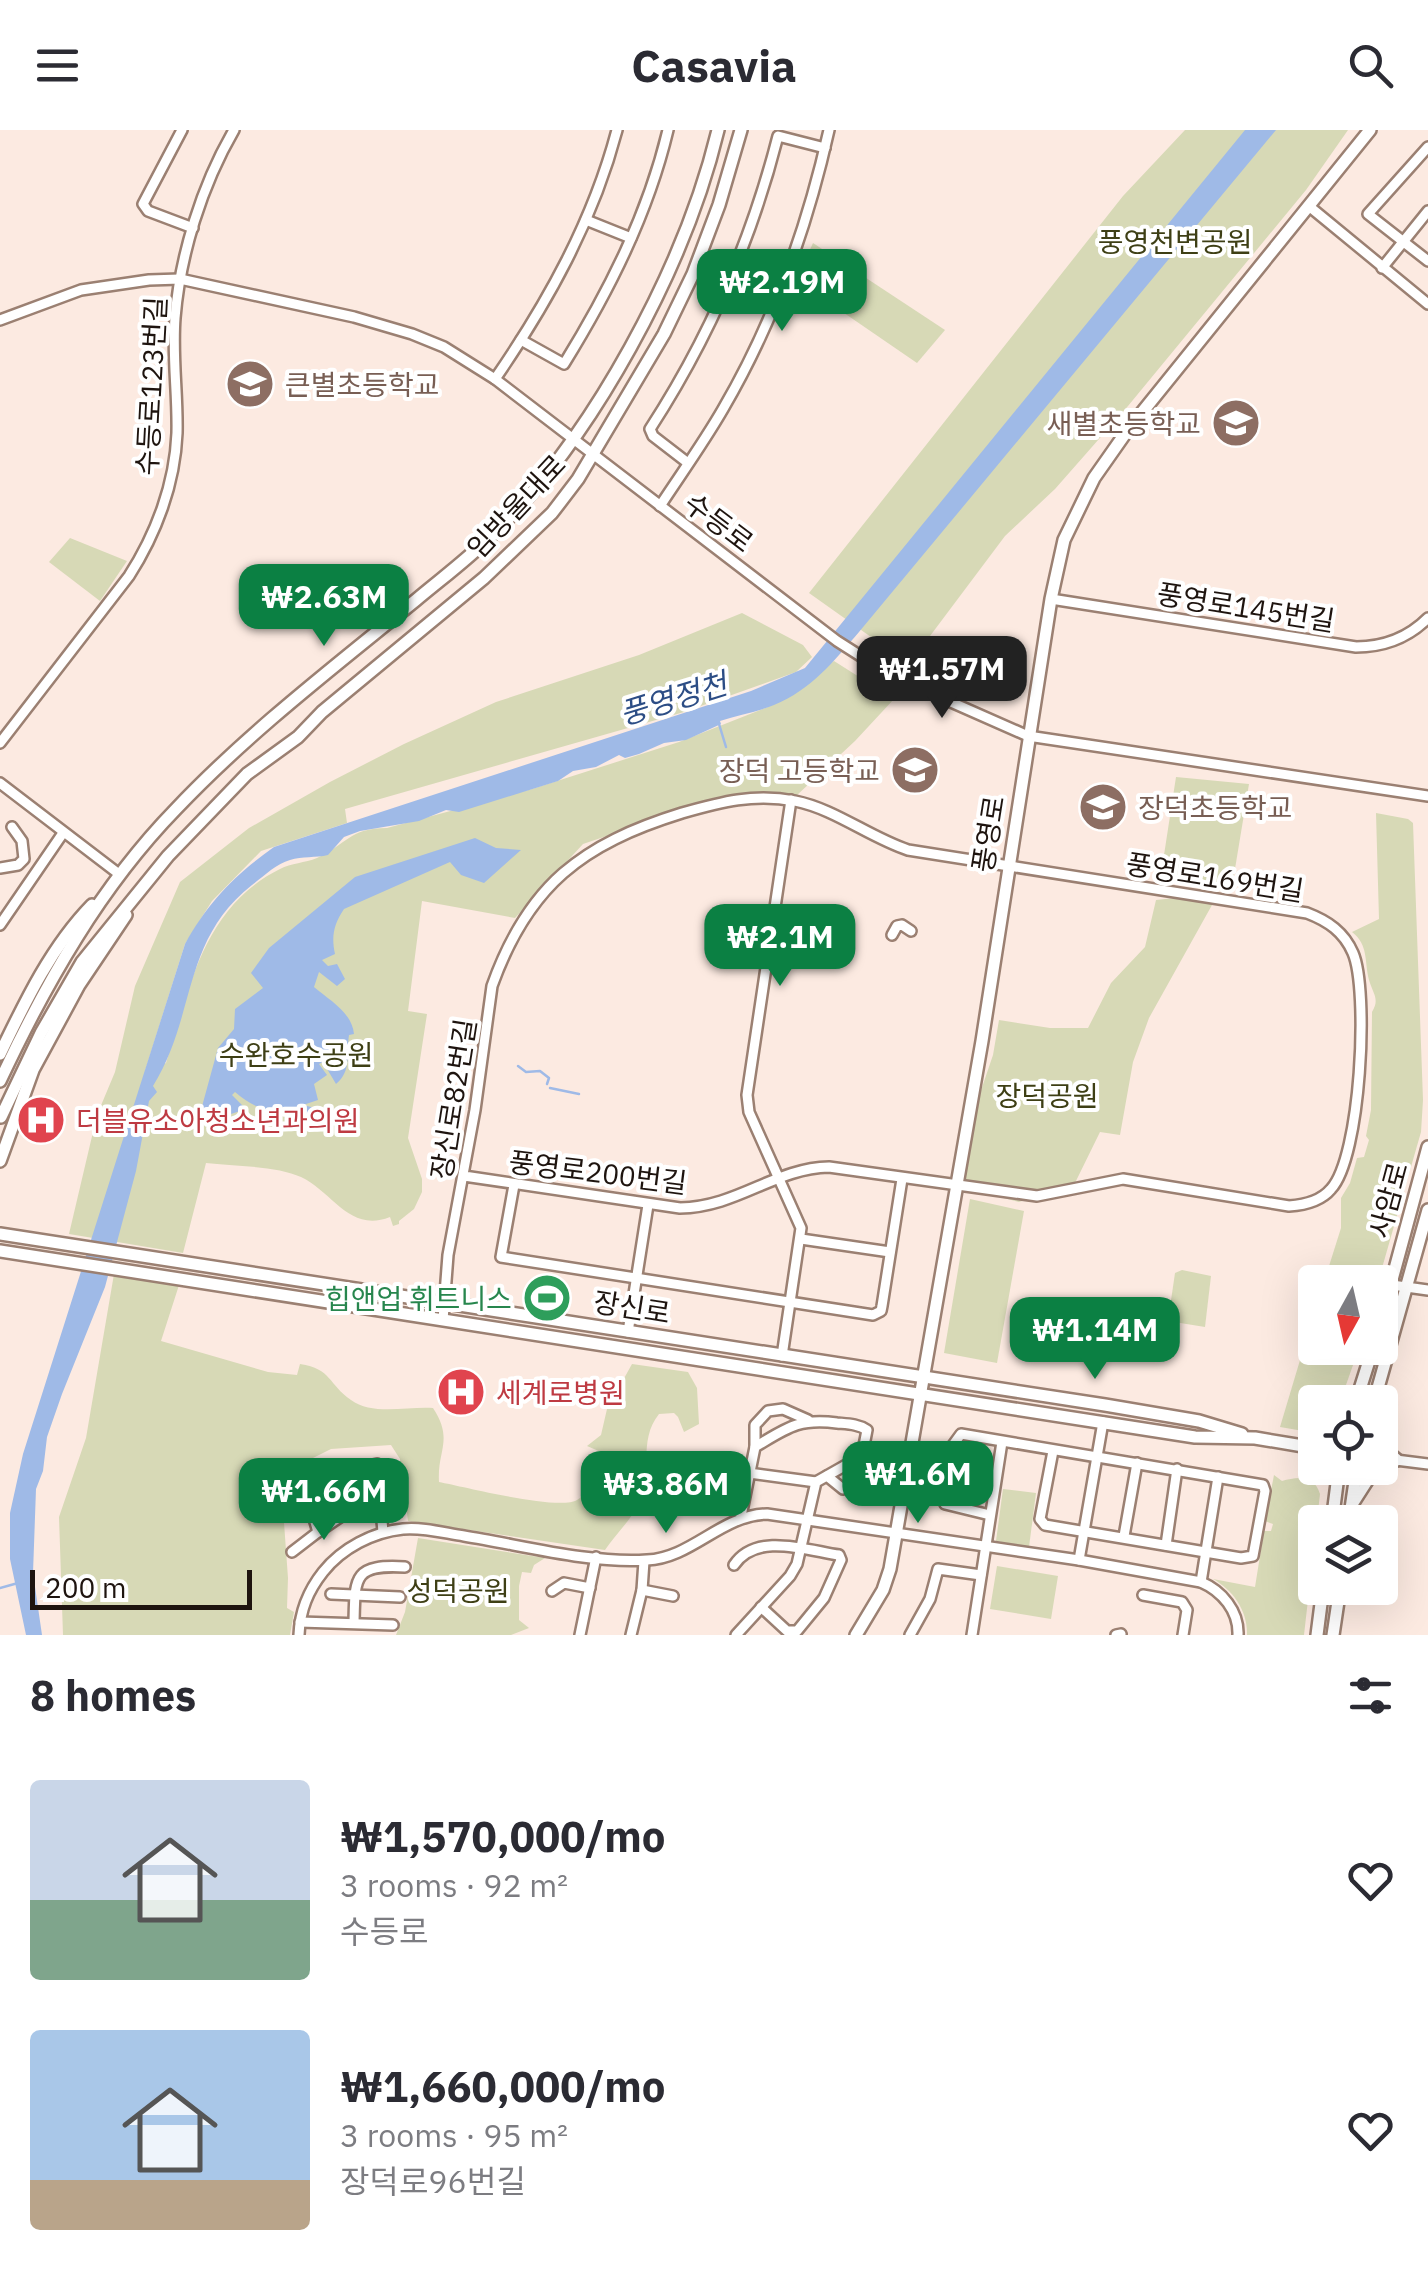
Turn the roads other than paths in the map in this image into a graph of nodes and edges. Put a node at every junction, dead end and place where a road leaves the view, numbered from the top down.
1 (182, 130) edge
2 (234, 130) edge
3 (617, 130) edge
4 (668, 130) edge
5 (718, 130) edge
6 (741, 130) edge
7 (829, 130) edge
8 (1370, 130) edge
9 (1428, 147) edge
10 (825, 148) junction
11 (1310, 208) junction
12 (1428, 211) edge
13 (586, 220) junction
14 (194, 228) junction
15 (631, 238) junction
16 (1403, 242) junction
17 (1428, 261) edge
18 (1382, 268) junction
19 (180, 279) junction
20 (730, 284) junction
21 (1428, 304) edge
22 (774, 306) junction
23 (0, 320) edge
24 (522, 340) junction
25 (495, 379) junction
26 (572, 438) junction
27 (594, 455) junction
28 (688, 463) junction
29 (660, 506) junction
30 (1050, 600) junction
31 (1428, 618) edge
32 (1028, 736) junction
33 (0, 744) edge
34 (0, 784) edge
35 (1428, 796) edge
36 (790, 800) junction
37 (12, 827) dead end
38 (62, 832) junction
39 (1008, 867) junction
40 (0, 868) edge
41 (119, 874) junction
42 (107, 889) junction
43 (132, 897) junction
44 (0, 925) edge
45 (910, 931) dead end
46 (892, 935) dead end
47 (0, 1054) edge
48 (0, 1082) edge
49 (1, 1117) edge
50 (1428, 1147) edge
51 (2, 1154) edge
52 (464, 1176) junction
53 (781, 1178) junction
54 (902, 1178) junction
55 (514, 1185) junction
56 (958, 1186) junction
57 (648, 1204) junction
58 (1428, 1210) edge
59 (0, 1234) edge
60 (801, 1239) junction
61 (0, 1251) edge
62 (890, 1252) junction
63 (1397, 1265) edge
64 (637, 1278) junction
65 (1398, 1286) edge
66 (1407, 1287) junction
67 (1428, 1290) edge
68 (791, 1302) junction
69 (445, 1304) junction
70 (442, 1320) junction
71 (628, 1332) junction
72 (782, 1356) junction
73 (924, 1377) junction
74 (1379, 1385) edge
75 (921, 1393) junction
76 (808, 1420) junction
77 (1103, 1422) junction
78 (1255, 1438) junction
79 (1002, 1442) junction
80 (1298, 1445) edge
81 (755, 1448) junction
82 (1053, 1451) junction
83 (862, 1456) junction
84 (1097, 1458) junction
85 (1398, 1460) edge
86 (1137, 1463) junction
87 (1428, 1464) edge
88 (1177, 1469) junction
89 (749, 1472) junction
90 (826, 1476) junction
91 (1218, 1477) junction
92 (816, 1482) junction
93 (382, 1499) junction
94 (990, 1515) junction
95 (742, 1516) junction
96 (809, 1518) junction
97 (896, 1531) junction
98 (1082, 1531) junction
99 (318, 1532) junction
100 (383, 1532) junction
101 (1124, 1536) junction
102 (1166, 1545) junction
103 (986, 1546) junction
104 (802, 1549) junction
105 (292, 1552) dead end
106 (1206, 1552) junction
107 (596, 1556) junction
108 (644, 1560) junction
109 (1079, 1560) junction
110 (734, 1565) dead end
111 (404, 1567) dead end
112 (981, 1575) junction
113 (1200, 1582) junction
114 (590, 1588) junction
115 (552, 1590) dead end
116 (642, 1590) junction
117 (331, 1594) dead end
118 (1143, 1595) dead end
119 (355, 1596) junction
120 (673, 1596) dead end
121 (400, 1597) dead end
122 (1321, 1605) edge
123 (1337, 1605) edge
124 (761, 1607) junction
125 (300, 1622) junction
126 (393, 1625) dead end
127 (349, 1628) edge
128 (299, 1635) edge
129 (580, 1635) edge
130 (631, 1635) edge
131 (736, 1635) edge
132 (856, 1635) edge
133 (910, 1635) edge
134 (972, 1635) edge
135 (1184, 1635) edge
136 (1238, 1635) edge
137 (1317, 1635) edge
138 (1333, 1635) edge

1 - 14 street
2 - 14 street, 수등로123번길
3 - 13 street
4 - 15 street
5 - 26 main road, 임방울대로
6 - 27 main road, 임방울대로
7 - 10 street
8 - 11 main road, 풍영로
9 - 16 street
10 - 20 street
10 - 22 street
11 - 18 street
11 - 30 main road, 풍영로
12 - 16 street
13 - 15 street
13 - 24 street
14 - 19 street, 수등로123번길
15 - 24 street
16 - 17 street
16 - 18 street
18 - 21 street
19 - 23 street, 수등로
19 - 25 street, 수등로
19 - 33 street, 수등로123번길
20 - 22 street
20 - 28 street
22 - 28 street
24 - 25 street
25 - 26 street, 수등로
26 - 27 street, 수등로
26 - 41 main road, 임방울대로
27 - 29 street, 수등로
27 - 43 main road, 임방울대로
28 - 29 street
29 - 32 street, 수등로
30 - 31 street, 풍영로145번길
30 - 32 main road, 풍영로
32 - 35 street, 수등로
32 - 39 main road, 풍영로
34 - 38 street
36 - 39 street, 풍영로169번길
36 - 52 street, 장신로82번길
36 - 53 street
37 - 40 street
38 - 41 street
38 - 44 street
39 - 56 main road, 풍영로
39 - 56 street, 풍영로169번길
41 - 42 main road, 임방울대로
42 - 47 main road
42 - 48 main road, 임방울대로
43 - 49 main road, 임방울대로
43 - 51 main road
45 - 46 street
50 - 63 main road, 사암로
52 - 55 street, 풍영로200번길
52 - 69 street, 장신로82번길
53 - 54 street, 풍영로200번길
53 - 57 street, 풍영로200번길
53 - 60 street
54 - 56 street, 풍영로200번길
54 - 62 street
55 - 57 street, 풍영로200번길
55 - 64 street
56 - 73 main road, 풍영로
57 - 64 street
58 - 66 main road, 사암로
59 - 69 main road, 장신로
60 - 62 street
60 - 68 street
61 - 70 main road, 장신로
62 - 68 street
64 - 68 street
64 - 71 street
65 - 66 street
66 - 67 street
66 - 74 main road, 사암로
68 - 72 street
69 - 70 street, 장신로82번길
69 - 71 main road, 장신로
70 - 75 main road, 장신로
71 - 72 main road, 장신로
72 - 73 main road, 장신로
73 - 75 main road, 풍영로
73 - 78 main road, 장신로
75 - 77 main road, 장신로
75 - 97 main road, 풍영로
76 - 81 street
76 - 81 street
76 - 83 street
77 - 78 main road, 장신로
77 - 84 street
78 - 80 main road, 장신로
79 - 82 street
79 - 94 street
79 - 94 street
81 - 89 street
82 - 84 street
82 - 98 street
83 - 90 street
83 - 90 street
84 - 86 street
84 - 98 street
85 - 87 street
86 - 88 street
86 - 101 street
88 - 91 street
88 - 102 street
89 - 92 street
89 - 95 street
90 - 92 street
91 - 106 street
91 - 106 street
92 - 96 street
93 - 99 street
93 - 99 street
93 - 100 street
94 - 103 street
95 - 96 street
95 - 108 street
96 - 97 street
96 - 104 street
97 - 103 street
97 - 132 main road, 풍영로
98 - 101 street
98 - 109 street
99 - 105 street
100 - 107 street
100 - 125 street
101 - 102 street
102 - 106 street
103 - 109 street
103 - 112 street
104 - 110 street
104 - 124 street
104 - 124 street
106 - 113 street
107 - 108 street
107 - 114 street
108 - 116 street
109 - 113 street
111 - 119 street
112 - 133 street
112 - 134 street
113 - 136 street
114 - 115 street
114 - 129 street
116 - 120 street
116 - 130 street
117 - 119 street
118 - 135 street
119 - 121 street
119 - 127 street
122 - 137 main road
123 - 138 main road
124 - 131 street
125 - 127 street
125 - 128 street
126 - 127 street

